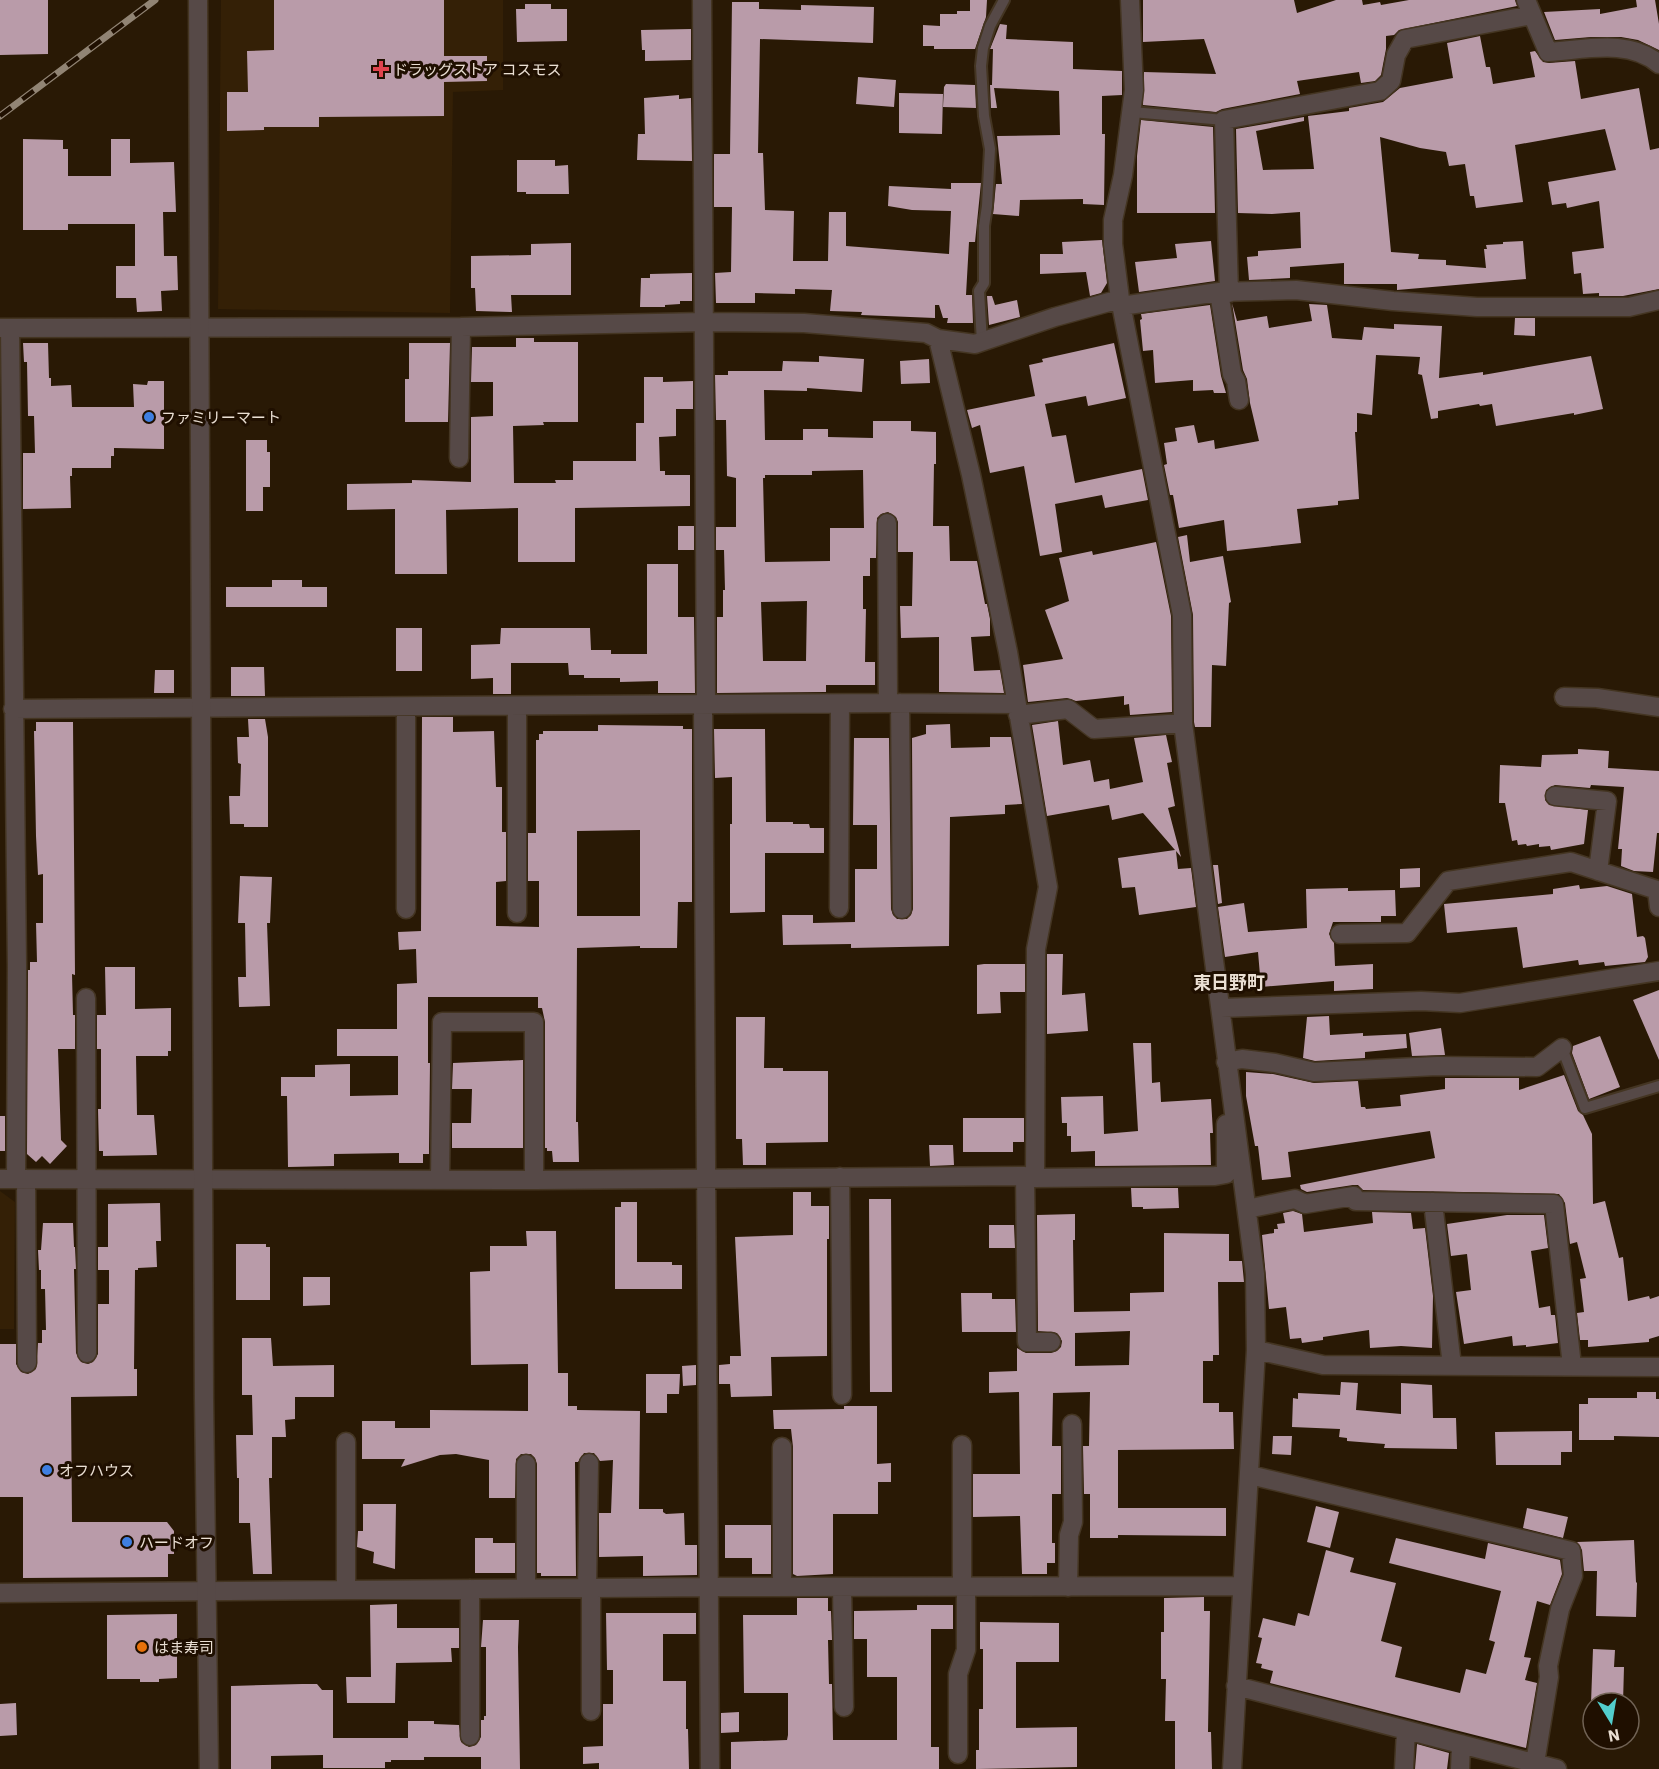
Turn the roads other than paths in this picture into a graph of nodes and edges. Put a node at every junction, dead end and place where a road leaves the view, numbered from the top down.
1 (198, 0) edge
2 (702, 0) edge
3 (1004, 0) edge
4 (1130, 0) edge
5 (1529, 8) edge
6 (1659, 63) edge
7 (1132, 112) junction
8 (1224, 120) junction
9 (1224, 293) junction
10 (1659, 300) edge
11 (1120, 302) junction
12 (704, 321) junction
13 (461, 327) junction
14 (5, 328) edge
15 (201, 328) junction
16 (938, 339) junction
17 (982, 342) junction
18 (1239, 400) dead end
19 (459, 458) dead end
20 (887, 523) dead end
21 (1564, 698) dead end
22 (894, 703) junction
23 (840, 704) junction
24 (705, 705) junction
25 (200, 707) junction
26 (406, 707) junction
27 (517, 707) junction
28 (1659, 707) edge
29 (1017, 710) junction
30 (9, 711) edge
31 (1183, 723) junction
32 (1555, 796) dead end
33 (1599, 871) junction
34 (1659, 907) edge
35 (839, 908) dead end
36 (406, 909) dead end
37 (902, 909) dead end
38 (517, 913) dead end
39 (1340, 934) dead end
40 (1659, 971) edge
41 (86, 998) dead end
42 (1221, 1008) junction
43 (1562, 1048) joint
44 (1226, 1062) junction
45 (1659, 1086) edge
46 (1234, 1114) junction
47 (840, 1177) junction
48 (1030, 1177) junction
49 (708, 1178) junction
50 (14, 1179) edge
51 (86, 1179) junction
52 (203, 1180) junction
53 (440, 1180) junction
54 (534, 1180) junction
55 (1432, 1202) junction
56 (1247, 1209) junction
57 (1051, 1342) dead end
58 (1256, 1350) junction
59 (87, 1353) dead end
60 (27, 1363) dead end
61 (1452, 1366) junction
62 (1572, 1366) junction
63 (1659, 1367) edge
64 (842, 1395) dead end
65 (1072, 1424) dead end
66 (346, 1442) dead end
67 (962, 1445) dead end
68 (782, 1447) dead end
69 (589, 1463) dead end
70 (526, 1464) dead end
71 (1250, 1475) junction
72 (1242, 1586) junction
73 (709, 1587) junction
74 (782, 1587) junction
75 (842, 1587) junction
76 (964, 1587) junction
77 (1068, 1587) junction
78 (526, 1588) junction
79 (589, 1588) junction
80 (345, 1589) junction
81 (470, 1589) junction
82 (207, 1590) junction
83 (0, 1593) edge
84 (1236, 1686) junction
85 (844, 1707) dead end
86 (591, 1711) dead end
87 (1406, 1730) junction
88 (470, 1736) dead end
89 (1461, 1744) junction
90 (958, 1754) dead end
91 (1535, 1763) junction
92 (209, 1769) edge
93 (710, 1769) edge
94 (1232, 1769) edge
95 (1404, 1769) edge
96 (1460, 1769) edge
97 (1557, 1769) edge

1 - 15 street
2 - 12 street
3 - 17 lane
4 - 7 street
5 - 6 street
5 - 8 street
7 - 8 lane
7 - 11 street
8 - 9 street
9 - 10 street
9 - 11 street
9 - 18 street
11 - 17 street
11 - 31 street
12 - 13 street
12 - 16 street
12 - 24 street
13 - 15 street
13 - 19 street
14 - 15 street
14 - 30 street
15 - 25 street
16 - 17 street
16 - 29 street
20 - 22 street
21 - 28 street
22 - 23 street
22 - 29 street
22 - 37 street
23 - 24 street
23 - 35 street
24 - 27 street
24 - 49 street
25 - 26 street
25 - 30 street
25 - 52 street
26 - 27 street
26 - 36 street
27 - 38 street
29 - 31 street
29 - 48 street
30 - 50 street
31 - 42 street
32 - 33 street
33 - 34 street
33 - 39 street
40 - 42 street
41 - 51 street
42 - 44 street
43 - 44 street
43 - 45 lane
44 - 46 street
46 - 48 street
46 - 56 street
47 - 48 street
47 - 49 street
47 - 64 street
48 - 57 street
49 - 54 street
49 - 73 street
50 - 51 street
50 - 60 street
51 - 52 street
51 - 59 street
52 - 53 street
52 - 82 street
53 - 54 street
53 - 54 street
55 - 56 street
55 - 61 street
55 - 62 street
56 - 58 street
58 - 61 street
58 - 71 street
61 - 62 street
62 - 63 street
65 - 77 street
66 - 80 street
67 - 76 street
68 - 74 street
69 - 79 street
70 - 78 street
71 - 72 street
71 - 91 street
72 - 77 street
72 - 84 street
73 - 74 street
73 - 79 street
73 - 93 street
74 - 75 street
75 - 76 street
75 - 85 street
76 - 77 street
76 - 90 street
78 - 79 street
78 - 81 street
79 - 86 street
80 - 81 street
80 - 82 street
81 - 88 street
82 - 83 street
82 - 92 street
84 - 87 street
84 - 94 street
87 - 89 street
87 - 95 street
89 - 91 street
89 - 96 street
91 - 97 street

